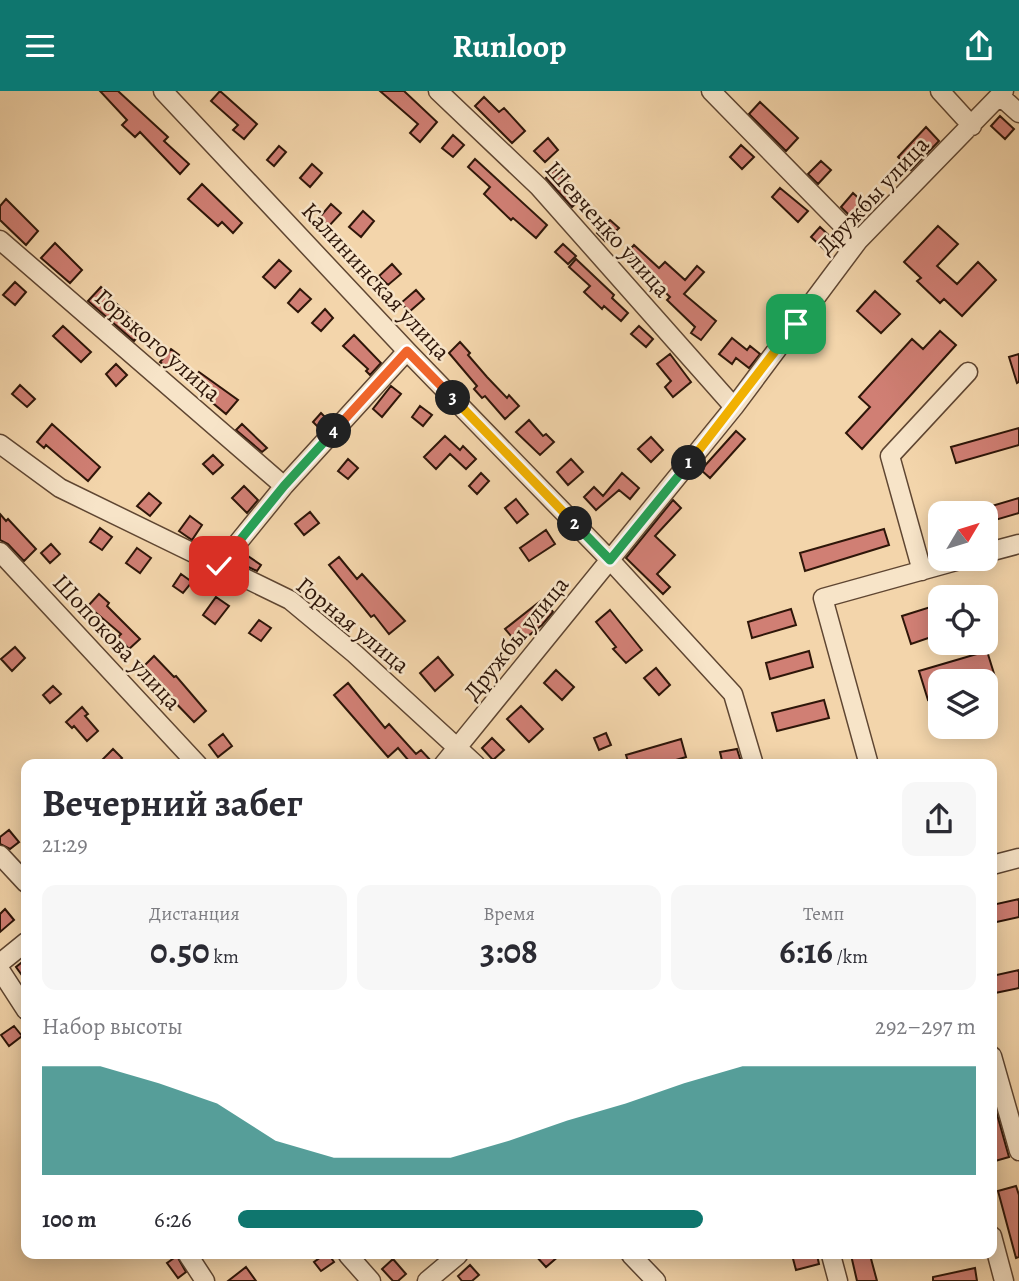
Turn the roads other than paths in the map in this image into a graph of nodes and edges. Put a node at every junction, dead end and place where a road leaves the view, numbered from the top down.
1 (163, 91) edge
2 (438, 91) edge
3 (711, 91) edge
4 (940, 91) edge
5 (1002, 93) edge
6 (1019, 113) edge
7 (972, 126) junction
8 (0, 240) edge
9 (858, 241) junction
10 (407, 351) junction
11 (968, 372) dead end
12 (734, 407) junction
13 (0, 444) edge
14 (284, 486) junction
15 (1019, 544) edge
16 (998, 550) edge
17 (0, 552) edge
18 (610, 560) junction
19 (219, 566) junction
20 (928, 569) edge
21 (922, 571) junction
22 (458, 748) junction
23 (192, 759) edge
24 (448, 759) edge
25 (470, 759) edge
26 (752, 759) edge
27 (867, 759) edge
28 (0, 855) edge
29 (1019, 858) edge
30 (997, 864) edge
31 (21, 878) edge
32 (21, 946) edge
33 (0, 963) edge
34 (0, 970) edge
35 (21, 1002) edge
36 (997, 1074) edge
37 (1019, 1151) edge
38 (997, 1255) edge
39 (191, 1259) edge
40 (352, 1259) edge
41 (453, 1259) edge
42 (635, 1259) edge
43 (832, 1259) edge
44 (205, 1281) edge
45 (371, 1281) edge
46 (428, 1281) edge
47 (656, 1281) edge
48 (838, 1281) edge
49 (1004, 1281) edge

1 - 10 street, Калининская улица
2 - 12 street, Шевченко улица
3 - 9 street
4 - 7 street
5 - 6 street
5 - 7 street, Дружбы улица
7 - 9 street, Дружбы улица
8 - 14 street, Горького улица
9 - 12 street, Дружбы улица
10 - 14 street
10 - 18 street, Калининская улица
11 - 21 street
12 - 18 street, Дружбы улица
13 - 19 street, Горная улица
14 - 19 street
15 - 16 street
17 - 23 street, Шопокова улица
18 - 22 street, Дружбы улица
18 - 26 street, Калининская улица
19 - 22 street, Горная улица
20 - 21 street
21 - 27 street
22 - 24 street, Дружбы улица
22 - 25 street, Горная улица
28 - 31 street
29 - 30 street
32 - 33 street
34 - 35 street
36 - 37 street
38 - 49 street
39 - 44 street
40 - 45 street
41 - 46 street
42 - 47 street
43 - 48 street

